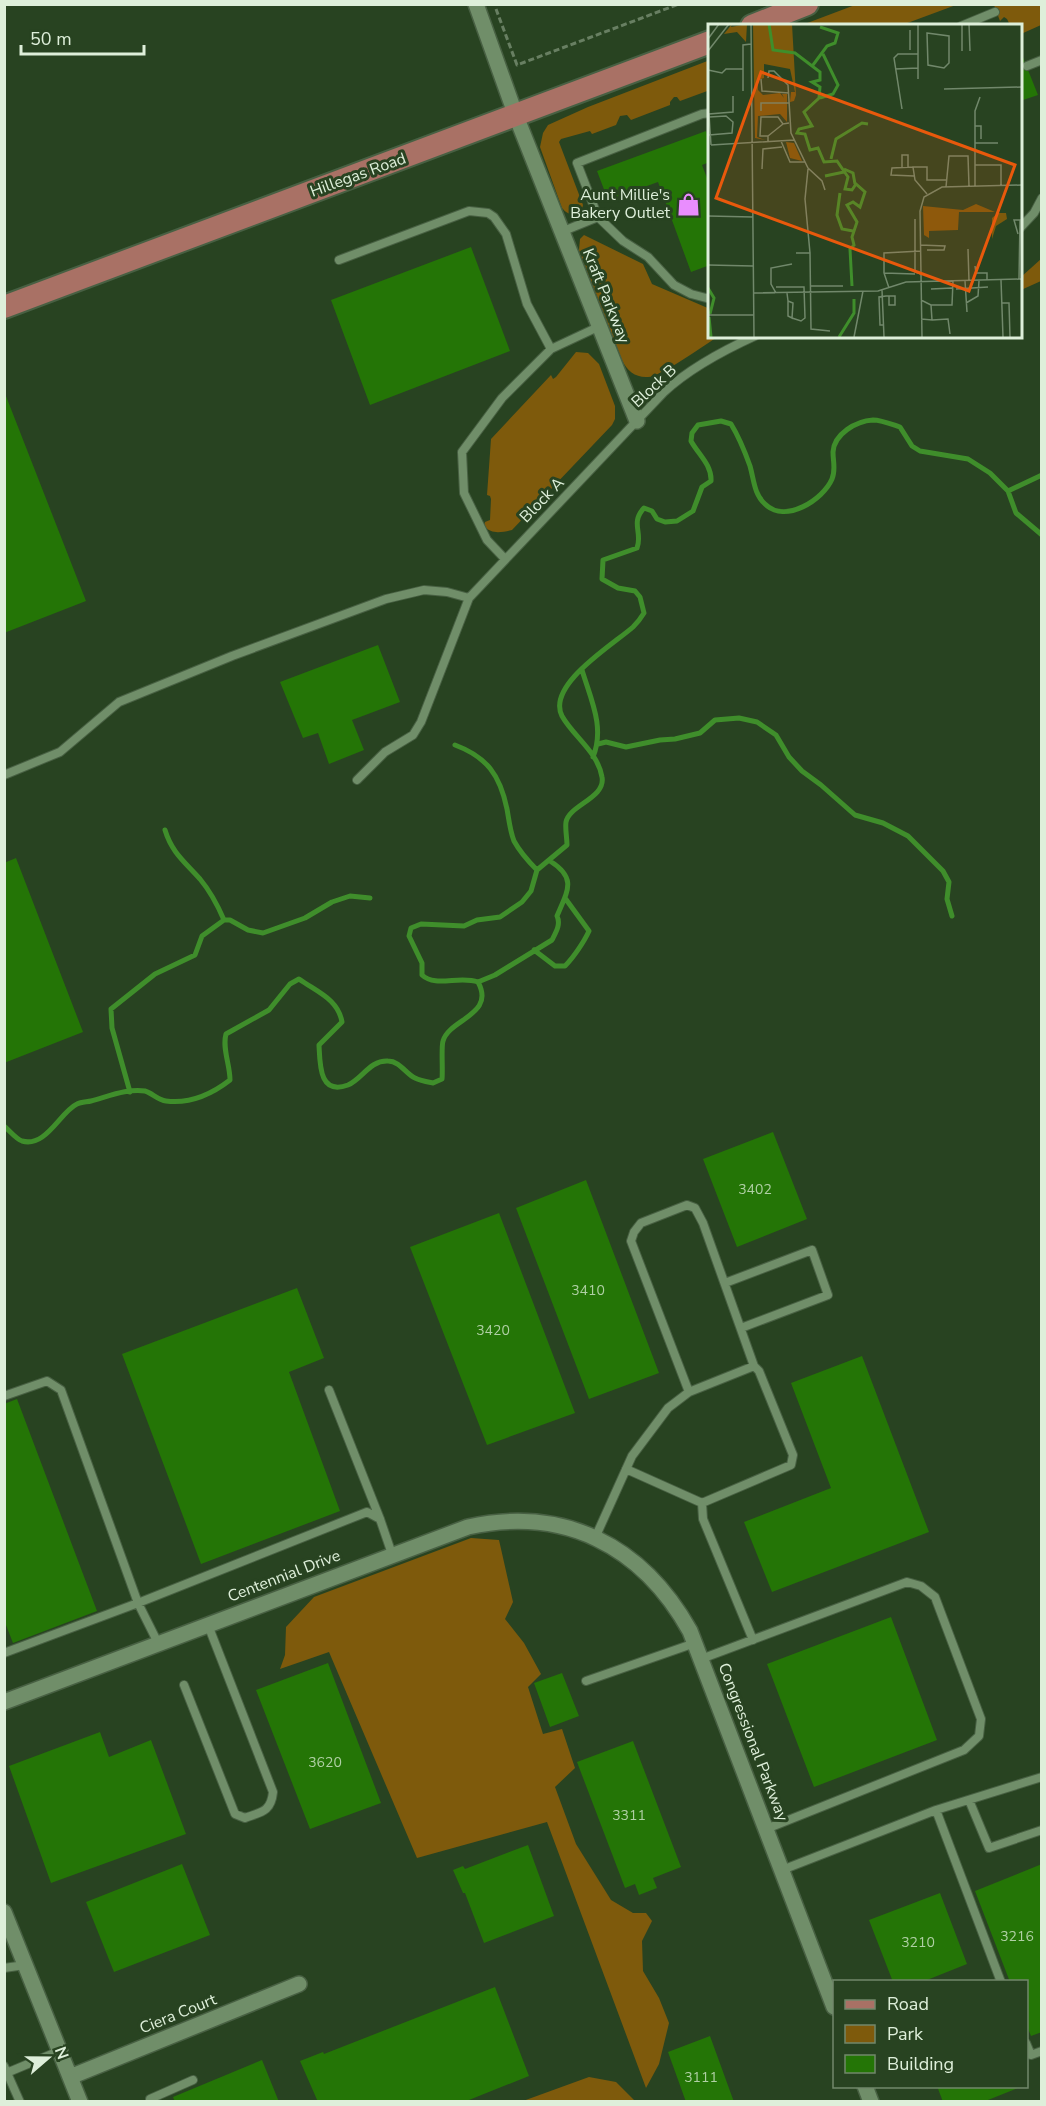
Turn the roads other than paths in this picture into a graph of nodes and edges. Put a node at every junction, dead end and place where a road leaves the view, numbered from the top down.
1 (476, 4) edge
2 (807, 4) edge
3 (995, 12) dead end
4 (757, 24) edge
5 (966, 24) edge
6 (708, 43) edge
7 (1041, 60) edge
8 (1027, 66) dead end
9 (708, 113) edge
10 (516, 116) junction
11 (1041, 198) edge
12 (598, 217) junction
13 (1022, 226) edge
14 (561, 232) junction
15 (339, 260) dead end
16 (708, 298) edge
17 (4, 307) edge
18 (598, 327) junction
19 (745, 338) edge
20 (551, 349) junction
21 (637, 421) junction
22 (505, 559) junction
23 (469, 598) junction
24 (4, 775) edge
25 (357, 780) dead end
26 (724, 1283) junction
27 (741, 1328) junction
28 (754, 1366) junction
29 (329, 1390) dead end
30 (689, 1392) junction
31 (4, 1396) edge
32 (626, 1469) junction
33 (702, 1503) junction
34 (380, 1519) junction
35 (589, 1535) junction
36 (392, 1554) junction
37 (138, 1603) junction
38 (208, 1624) junction
39 (753, 1640) junction
40 (158, 1643) junction
41 (695, 1643) junction
42 (4, 1653) edge
43 (701, 1659) junction
44 (586, 1681) dead end
45 (184, 1685) dead end
46 (4, 1702) edge
47 (1041, 1777) edge
48 (969, 1800) junction
49 (936, 1810) junction
50 (766, 1829) junction
51 (1041, 1830) edge
52 (782, 1870) junction
53 (4, 1912) edge
54 (25, 1965) junction
55 (4, 1968) edge
56 (1000, 1980) edge
57 (299, 1984) dead end
58 (833, 2004) edge
59 (1028, 2048) edge
60 (59, 2051) junction
61 (1041, 2051) edge
62 (6, 2071) edge
63 (70, 2077) junction
64 (193, 2080) dead end
65 (20, 2102) edge
66 (80, 2102) edge
67 (150, 2102) edge

1 - 10 street, Kraft Parkway
2 - 4 main road
3 - 5 lane
6 - 10 main road, Hillegas Road
7 - 8 lane
9 - 12 lane
10 - 14 street, Kraft Parkway
10 - 17 main road, Hillegas Road
11 - 13 lane
12 - 14 lane
12 - 16 lane
14 - 18 street, Kraft Parkway
15 - 20 lane
18 - 20 lane
18 - 21 street, Kraft Parkway
19 - 21 lane, Block B
20 - 22 lane
21 - 22 lane, Block A
22 - 23 lane, Block A
23 - 24 lane
23 - 25 lane
26 - 27 lane
26 - 27 lane
26 - 30 lane
27 - 28 lane
28 - 30 lane
28 - 33 lane
29 - 34 lane
30 - 32 lane
31 - 37 lane
32 - 33 lane
32 - 35 lane
33 - 39 lane
34 - 36 lane
34 - 37 lane
35 - 36 street, Centennial Drive
35 - 41 street, Congressional Parkway
36 - 38 street, Centennial Drive
37 - 40 lane
37 - 42 lane
38 - 40 street, Centennial Drive
38 - 45 lane
39 - 43 lane
39 - 50 lane
40 - 46 street, Centennial Drive
41 - 43 street, Congressional Parkway
41 - 44 lane
43 - 50 street, Congressional Parkway
47 - 48 lane
48 - 49 lane
48 - 51 lane
49 - 52 lane
49 - 56 lane
50 - 52 street, Congressional Parkway
52 - 58 street, Congressional Parkway
53 - 54 street
54 - 55 lane
54 - 60 street
57 - 63 street, Ciera Court
59 - 61 lane
60 - 62 lane
60 - 63 street
62 - 65 lane
63 - 66 street
64 - 67 lane

